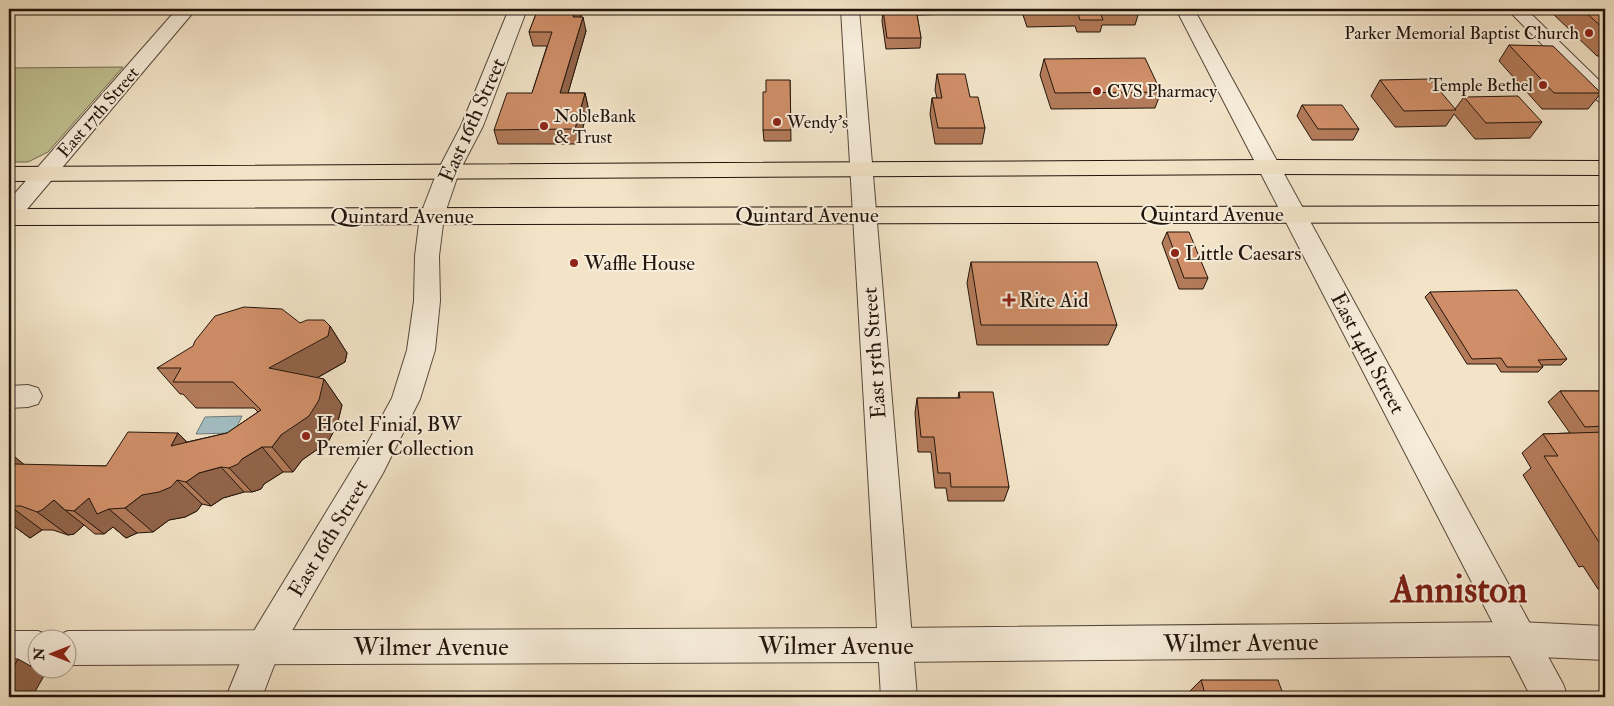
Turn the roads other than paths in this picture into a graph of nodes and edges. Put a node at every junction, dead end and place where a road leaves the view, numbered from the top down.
1 (187, 9) edge
2 (518, 9) edge
3 (850, 9) edge
4 (1185, 9) edge
5 (1516, 9) edge
6 (1605, 97) edge
7 (1270, 167) junction
8 (1605, 168) edge
9 (861, 170) junction
10 (448, 172) junction
11 (45, 173) junction
12 (9, 174) edge
13 (1294, 214) junction
14 (1605, 214) edge
15 (864, 215) junction
16 (9, 216) edge
17 (432, 216) junction
18 (1519, 639) junction
19 (1605, 643) edge
20 (895, 645) junction
21 (264, 646) junction
22 (9, 648) edge
23 (28, 648) edge
24 (78, 648) edge
25 (244, 697) edge
26 (899, 697) edge
27 (1550, 697) edge

1 - 11 street, East 17th Street
2 - 10 street, East 16th Street
3 - 9 street, East 15th Street
4 - 7 street, East 14th Street
5 - 6 street
7 - 8 highway, Quintard Avenue
7 - 9 highway, Quintard Avenue
7 - 13 street, East 14th Street
9 - 10 highway, Quintard Avenue
9 - 15 street, East 15th Street
10 - 11 highway, Quintard Avenue
10 - 17 street, East 16th Street
11 - 12 highway, Quintard Avenue
11 - 16 street, East 17th Street
13 - 14 highway, Quintard Avenue
13 - 15 highway, Quintard Avenue
13 - 18 street, East 14th Street
15 - 17 highway, Quintard Avenue
15 - 20 street, East 15th Street
16 - 17 highway, Quintard Avenue
17 - 21 street, East 16th Street
18 - 19 street, Wilmer Avenue
18 - 20 street, Wilmer Avenue
18 - 27 street, East 14th Street
20 - 21 street, Wilmer Avenue
20 - 26 street, East 15th Street
21 - 24 street, Wilmer Avenue
21 - 25 street, East 16th Street
22 - 23 street

